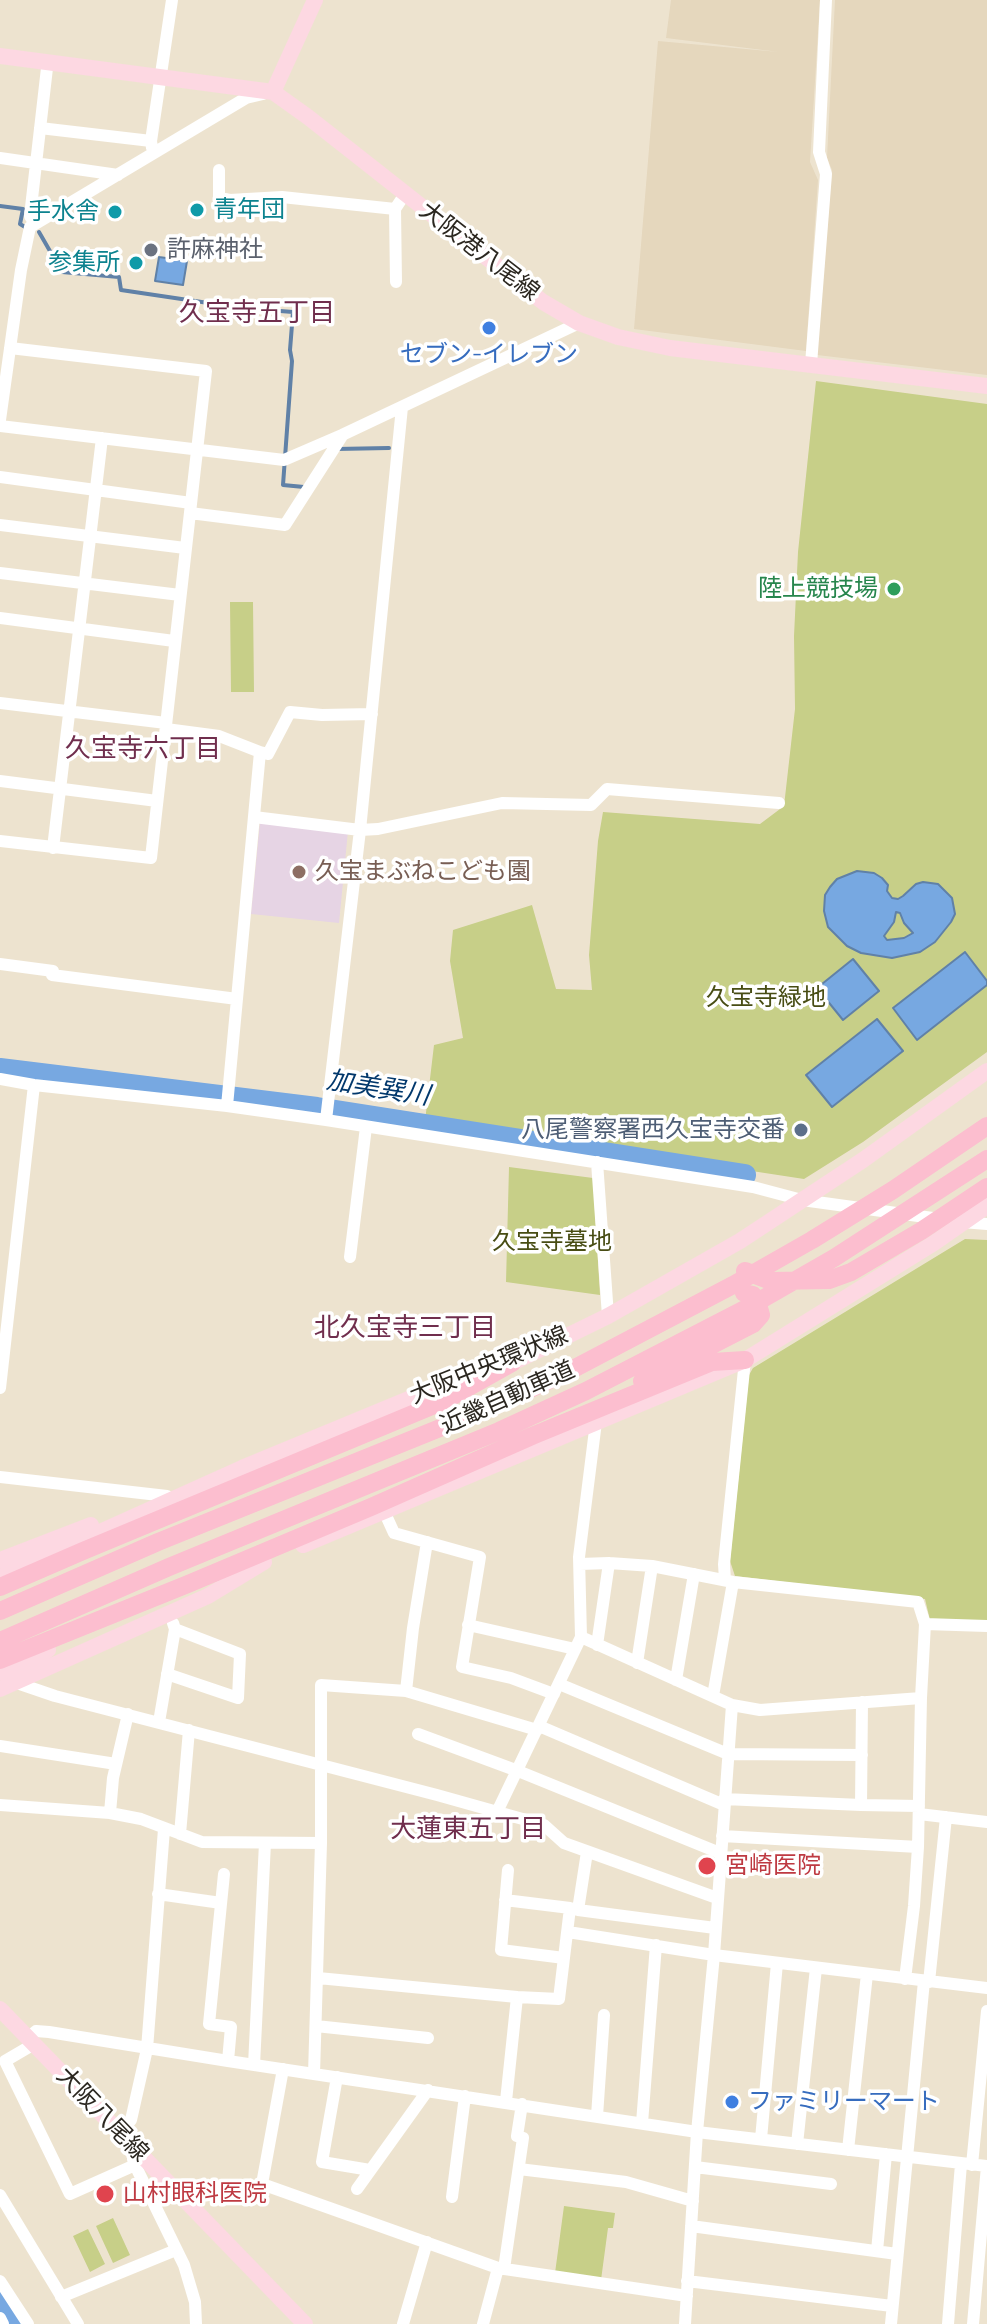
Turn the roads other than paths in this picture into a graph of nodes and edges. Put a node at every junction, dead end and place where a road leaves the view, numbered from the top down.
1 (172, 0) edge
2 (315, 0) edge
3 (826, 0) edge
4 (0, 56) edge
5 (47, 68) dead end
6 (160, 76) junction
7 (273, 92) junction
8 (40, 128) junction
9 (151, 141) junction
10 (153, 155) junction
11 (0, 158) edge
12 (35, 163) junction
13 (219, 170) dead end
14 (118, 175) junction
15 (405, 194) junction
16 (395, 209) junction
17 (35, 224) junction
18 (396, 282) dead end
19 (579, 323) junction
20 (10, 348) junction
21 (811, 364) junction
22 (987, 386) edge
23 (402, 407) junction
24 (0, 423) edge
25 (342, 435) junction
26 (102, 438) junction
27 (197, 450) junction
28 (0, 477) edge
29 (96, 490) junction
30 (191, 508) junction
31 (0, 525) edge
32 (90, 536) junction
33 (185, 548) junction
34 (0, 573) edge
35 (84, 583) junction
36 (180, 595) junction
37 (0, 618) edge
38 (78, 628) junction
39 (174, 641) junction
40 (0, 703) edge
41 (68, 711) junction
42 (372, 714) junction
43 (166, 726) junction
44 (260, 752) junction
45 (0, 781) edge
46 (60, 789) junction
47 (157, 801) junction
48 (779, 803) dead end
49 (254, 817) junction
50 (360, 830) junction
51 (0, 841) edge
52 (53, 848) junction
53 (0, 964) edge
54 (237, 999) junction
55 (987, 1071) edge
56 (0, 1079) edge
57 (34, 1085) junction
58 (227, 1100) junction
59 (326, 1113) junction
60 (987, 1126) edge
61 (366, 1127) junction
62 (987, 1159) edge
63 (597, 1162) junction
64 (987, 1187) edge
65 (802, 1200) junction
66 (987, 1206) edge
67 (964, 1222) junction
68 (987, 1224) edge
69 (350, 1257) dead end
70 (739, 1269) dead end
71 (744, 1293) dead end
72 (608, 1316) junction
73 (745, 1360) junction
74 (512, 1363) junction
75 (0, 1388) edge
76 (596, 1422) junction
77 (532, 1436) junction
78 (242, 1468) junction
79 (0, 1477) edge
80 (167, 1496) junction
81 (384, 1511) junction
82 (427, 1542) junction
83 (264, 1562) junction
84 (609, 1563) junction
85 (580, 1564) junction
86 (652, 1566) junction
87 (694, 1574) junction
88 (2, 1575) edge
89 (729, 1581) junction
90 (0, 1611) edge
91 (172, 1621) junction
92 (925, 1624) junction
93 (468, 1625) junction
94 (987, 1626) edge
95 (0, 1641) edge
96 (578, 1643) junction
97 (597, 1645) junction
98 (0, 1660) edge
99 (637, 1663) junction
100 (167, 1674) junction
101 (676, 1680) junction
102 (5, 1681) edge
103 (557, 1689) junction
104 (406, 1691) junction
105 (713, 1696) junction
106 (921, 1698) junction
107 (862, 1702) junction
108 (732, 1705) junction
109 (128, 1714) junction
110 (159, 1722) junction
111 (538, 1728) junction
112 (189, 1730) junction
113 (418, 1734) dead end
114 (0, 1746) edge
115 (728, 1754) junction
116 (862, 1755) junction
117 (116, 1764) junction
118 (321, 1765) junction
119 (518, 1771) junction
120 (724, 1802) junction
121 (0, 1805) edge
122 (861, 1805) junction
123 (919, 1810) junction
124 (497, 1812) junction
125 (110, 1813) junction
126 (946, 1817) junction
127 (987, 1822) edge
128 (164, 1829) junction
129 (180, 1834) junction
130 (722, 1836) junction
131 (265, 1843) junction
132 (321, 1843) junction
133 (918, 1847) junction
134 (587, 1852) junction
135 (720, 1853) junction
136 (508, 1870) dead end
137 (224, 1874) dead end
138 (158, 1894) junction
139 (717, 1898) junction
140 (505, 1900) junction
141 (221, 1903) junction
142 (574, 1909) junction
143 (715, 1928) junction
144 (568, 1932) junction
145 (656, 1945) junction
146 (714, 1955) junction
147 (564, 1958) junction
148 (777, 1963) junction
149 (816, 1968) junction
150 (867, 1974) junction
151 (318, 1978) junction
152 (905, 1979) junction
153 (927, 1982) junction
154 (987, 1988) edge
155 (517, 1997) junction
156 (0, 2009) edge
157 (987, 2011) edge
158 (604, 2015) dead end
159 (316, 2026) junction
160 (428, 2038) dead end
161 (31, 2041) junction
162 (147, 2049) junction
163 (228, 2061) junction
164 (254, 2065) junction
165 (283, 2069) junction
166 (314, 2074) junction
167 (337, 2077) junction
168 (428, 2090) junction
169 (465, 2096) junction
170 (506, 2101) junction
171 (522, 2104) junction
172 (597, 2116) junction
173 (642, 2123) junction
174 (697, 2132) junction
175 (125, 2138) junction
176 (761, 2139) junction
177 (797, 2144) junction
178 (848, 2150) junction
179 (886, 2154) junction
180 (907, 2157) junction
181 (967, 2164) junction
182 (135, 2165) junction
183 (987, 2166) edge
184 (695, 2167) junction
185 (519, 2169) junction
186 (370, 2170) junction
187 (831, 2184) dead end
188 (357, 2189) dead end
189 (0, 2195) edge
190 (452, 2197) dead end
191 (693, 2201) junction
192 (691, 2226) junction
193 (427, 2242) junction
194 (176, 2250) junction
195 (877, 2251) junction
196 (897, 2254) junction
197 (501, 2268) junction
198 (0, 2281) edge
199 (687, 2281) junction
200 (687, 2296) junction
201 (61, 2297) junction
202 (892, 2306) junction
203 (0, 2318) edge
204 (3, 2324) edge
205 (28, 2324) edge
206 (78, 2324) edge
207 (196, 2324) edge
208 (305, 2324) edge
209 (403, 2324) edge
210 (483, 2324) edge
211 (685, 2324) edge
212 (891, 2324) edge
213 (948, 2324) edge
214 (973, 2324) edge

1 - 6 street
2 - 7 main road
3 - 21 street
4 - 6 main road, 大阪港八尾線
5 - 8 street
6 - 7 main road, 大阪港八尾線
6 - 9 street
7 - 10 street
7 - 15 main road, 大阪港八尾線
8 - 9 street
8 - 12 street
9 - 10 street
10 - 14 street
11 - 12 street
12 - 14 street
12 - 17 street
13 - 16 street
14 - 17 street
15 - 16 street
15 - 19 main road, 大阪港八尾線
16 - 18 street
17 - 20 street
19 - 21 main road, 大阪港八尾線
19 - 23 street
20 - 24 street
20 - 27 street
21 - 22 main road, 大阪港八尾線
23 - 25 street
23 - 42 street
24 - 26 street
25 - 27 street
25 - 30 street
26 - 27 street
26 - 29 street
27 - 30 street
28 - 29 street
29 - 30 street
29 - 32 street
30 - 33 street
31 - 32 street
32 - 33 street
32 - 35 street
33 - 36 street
34 - 35 street
35 - 36 street
35 - 38 street
36 - 39 street
37 - 38 street
38 - 39 street
38 - 41 street
39 - 43 street
40 - 41 street
41 - 43 street
41 - 46 street
42 - 44 street
42 - 50 street
43 - 44 street
43 - 47 street
44 - 49 street
45 - 46 street
46 - 47 street
46 - 52 street
47 - 52 street
48 - 50 street
49 - 50 street
49 - 54 street
50 - 59 street
51 - 52 street
53 - 54 street
54 - 58 street
55 - 65 main road, 大阪中央環状線
56 - 57 street
57 - 58 street
57 - 75 street
58 - 59 street
59 - 61 street
60 - 90 highway, 近畿自動車道
61 - 63 street
61 - 69 street
62 - 95 highway, 近畿自動車道
63 - 65 street
63 - 72 street
64 - 70 highway
65 - 67 street
65 - 72 main road, 大阪中央環状線
66 - 67 main road
67 - 68 street
67 - 73 main road
71 - 77 highway
72 - 74 main road, 大阪中央環状線
73 - 76 main road
73 - 77 highway
73 - 89 street
74 - 78 main road, 大阪中央環状線
74 - 88 highway
76 - 81 main road
76 - 85 street
77 - 98 highway
78 - 80 main road
78 - 88 main road, 大阪中央環状線
79 - 80 street
80 - 88 main road
81 - 82 street
81 - 83 main road
82 - 93 street
82 - 104 street
83 - 91 main road
83 - 102 main road
84 - 85 street
84 - 86 street
84 - 97 street
85 - 96 street
86 - 87 street
86 - 99 street
87 - 89 street
87 - 101 street
89 - 92 street
89 - 105 street
91 - 100 street
91 - 100 street
91 - 102 main road
92 - 94 street
92 - 106 street
93 - 96 street
93 - 103 street
96 - 97 street
96 - 103 street
97 - 99 street
99 - 101 street
100 - 110 street
101 - 105 street
102 - 109 street
103 - 111 street
103 - 115 street
104 - 111 street
104 - 118 street
105 - 108 street
106 - 107 street
106 - 123 street
107 - 108 street
107 - 116 street
108 - 115 street
109 - 110 street
109 - 117 street
110 - 112 street
111 - 119 street
111 - 120 street
112 - 118 street
112 - 129 street
113 - 119 street
114 - 117 street
115 - 116 street
115 - 120 street
116 - 122 street
117 - 125 street
118 - 124 street
118 - 132 street
119 - 124 street
119 - 135 street
120 - 122 street
120 - 130 street
121 - 125 street
122 - 123 street
123 - 126 street
123 - 133 street
124 - 134 street
125 - 128 street
126 - 127 street
126 - 153 street
128 - 129 street
128 - 138 street
129 - 131 street
130 - 133 street
130 - 135 street
131 - 132 street
131 - 164 street
132 - 151 street
133 - 152 street
134 - 139 street
134 - 142 street
135 - 139 street
136 - 140 street
137 - 141 street
138 - 141 street
138 - 162 street
139 - 143 street
140 - 142 street
140 - 147 street
141 - 163 street
142 - 143 street
142 - 144 street
143 - 146 street
144 - 145 street
144 - 147 street
145 - 146 street
145 - 173 street
146 - 148 street
146 - 174 street
147 - 155 street
148 - 149 street
148 - 176 street
149 - 150 street
149 - 177 street
150 - 152 street
150 - 178 street
151 - 155 street
151 - 159 street
152 - 153 street
153 - 154 street
153 - 180 street
155 - 170 street
156 - 161 main road, 大阪八尾線
157 - 181 street
158 - 172 street
159 - 160 street
159 - 166 street
161 - 162 street
161 - 175 main road, 大阪八尾線
161 - 182 street
162 - 163 street
162 - 175 street
163 - 164 street
164 - 165 street
165 - 166 street
165 - 193 street
166 - 167 street
167 - 168 street
167 - 186 street
168 - 169 street
168 - 186 street
169 - 170 street
169 - 190 street
170 - 171 street
171 - 172 street
171 - 185 street
172 - 173 street
173 - 174 street
174 - 176 street
174 - 184 street
175 - 182 street
175 - 208 main road, 大阪八尾線
176 - 177 street
177 - 178 street
178 - 179 street
179 - 180 street
179 - 195 street
180 - 181 street
180 - 196 street
181 - 183 street
181 - 213 street
182 - 194 street
183 - 214 street
184 - 187 street
184 - 191 street
185 - 191 street
185 - 197 street
186 - 188 street
189 - 201 street
191 - 192 street
192 - 195 street
192 - 199 street
193 - 197 street
193 - 209 street
194 - 201 street
194 - 207 street
195 - 196 street
196 - 202 street
197 - 200 street
197 - 210 street
198 - 205 street
199 - 200 street
199 - 202 street
200 - 211 street
201 - 206 street
202 - 212 street
203 - 204 street

